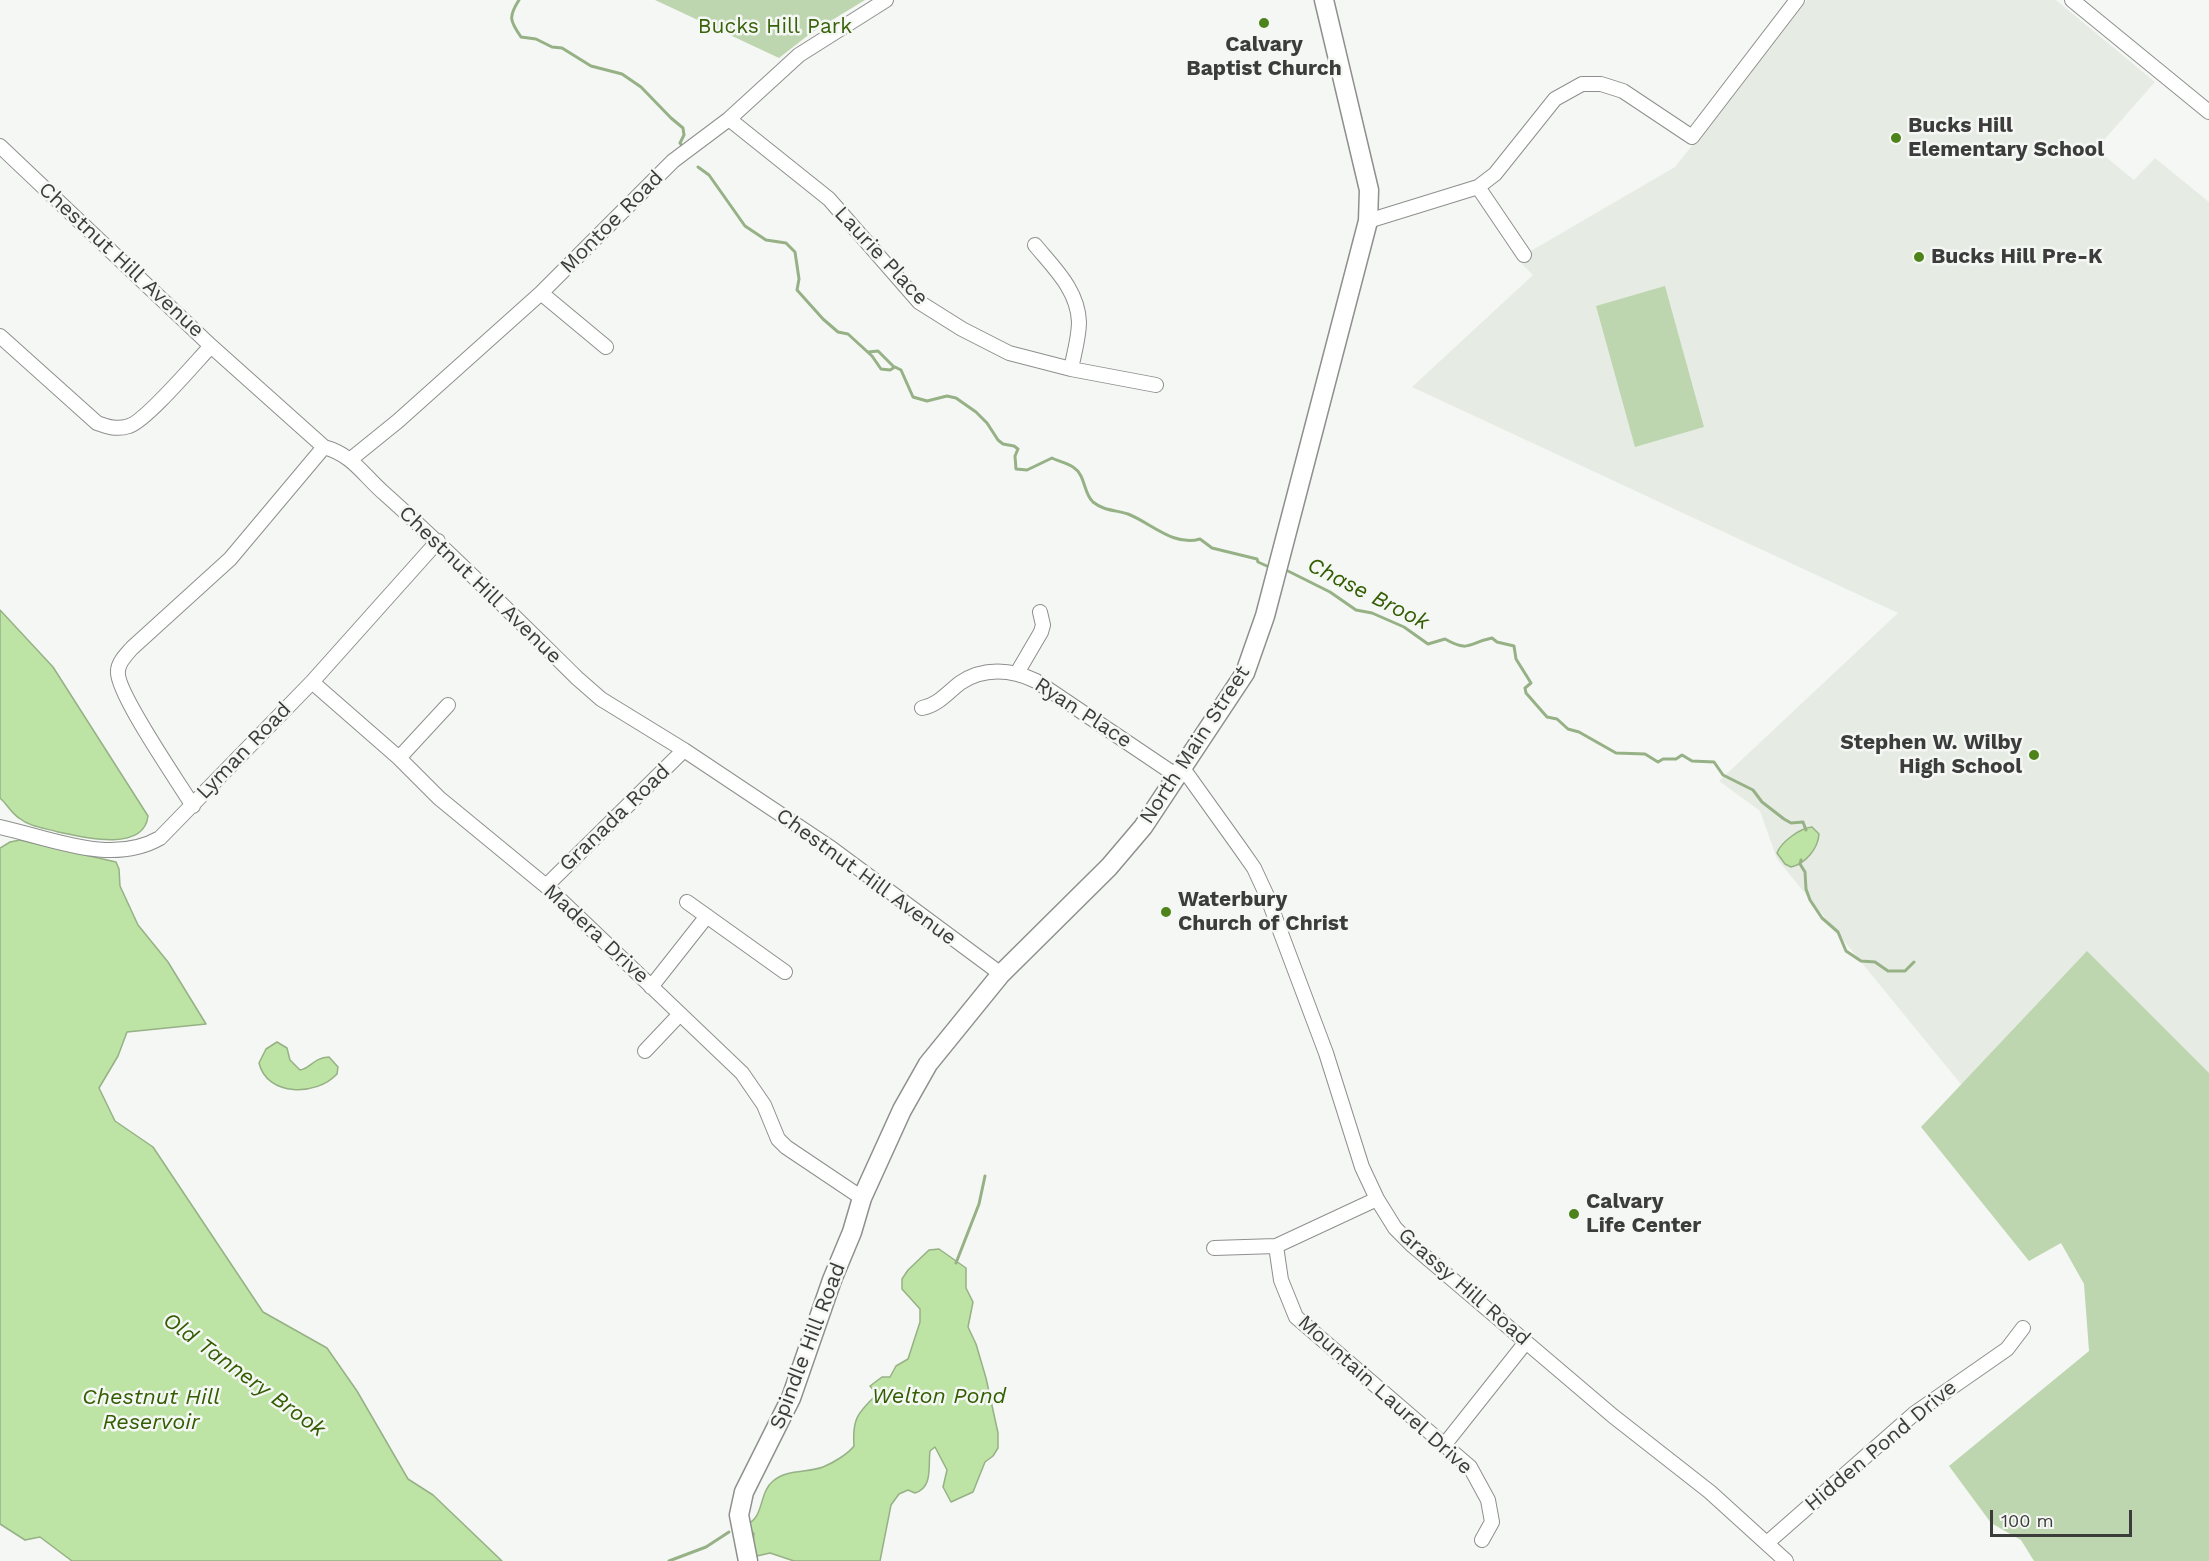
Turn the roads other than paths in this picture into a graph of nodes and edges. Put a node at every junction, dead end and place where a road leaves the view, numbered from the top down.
1 (886, 0) edge
2 (1323, 0) edge
3 (1797, 0) edge
4 (2072, 0) edge
5 (2209, 112) edge
6 (729, 119) junction
7 (0, 146) edge
8 (1478, 187) junction
9 (1368, 221) junction
10 (1035, 245) dead end
11 (1524, 255) dead end
12 (541, 293) junction
13 (0, 336) edge
14 (211, 346) junction
15 (606, 347) dead end
16 (1071, 369) junction
17 (1156, 386) dead end
18 (324, 447) junction
19 (351, 459) junction
20 (438, 541) junction
21 (1040, 612) dead end
22 (1017, 673) junction
23 (312, 681) junction
24 (448, 705) dead end
25 (922, 708) dead end
26 (684, 750) junction
27 (399, 758) junction
28 (1180, 771) junction
29 (193, 806) junction
30 (0, 827) edge
31 (546, 886) junction
32 (687, 902) dead end
33 (707, 916) junction
34 (785, 972) dead end
35 (1001, 974) junction
36 (651, 987) junction
37 (680, 1014) junction
38 (645, 1051) dead end
39 (862, 1198) junction
40 (1377, 1199) junction
41 (852, 1232) joint
42 (1276, 1246) junction
43 (1214, 1248) dead end
44 (2023, 1328) dead end
45 (1526, 1342) junction
46 (1445, 1444) junction
47 (1482, 1540) dead end
48 (1767, 1543) junction
49 (748, 1561) edge
50 (1786, 1561) edge

1 - 6 street, Montoe Road
2 - 9 main road, North Main Street
3 - 8 street
4 - 5 street
6 - 12 street, Montoe Road
6 - 16 street, Laurie Place
7 - 14 street, Chestnut Hill Avenue
8 - 9 street
8 - 11 street
9 - 28 main road, North Main Street
10 - 16 street
12 - 15 street
12 - 19 street, Montoe Road
13 - 14 street
14 - 18 street, Chestnut Hill Avenue
16 - 17 street, Laurie Place
18 - 19 street, Chestnut Hill Avenue
18 - 29 street
19 - 20 street, Chestnut Hill Avenue
20 - 23 street, Lyman Road
20 - 26 street, Chestnut Hill Avenue
21 - 22 street
22 - 25 street, Ryan Place
22 - 28 street, Ryan Place
23 - 27 street, Madera Drive
23 - 29 street, Lyman Road
24 - 27 street
26 - 31 street, Granada Road
26 - 35 street, Chestnut Hill Avenue
27 - 31 street, Madera Drive
28 - 35 main road, North Main Street
28 - 40 street, Grassy Hill Road
29 - 30 street, Lyman Road
31 - 36 street, Madera Drive
32 - 33 street
33 - 34 street
33 - 36 street
35 - 39 main road, North Main Street
36 - 37 street, Madera Drive
37 - 38 street
37 - 39 street, Madera Drive
39 - 41 main road, North Main Street
40 - 42 street
40 - 45 street, Grassy Hill Road
41 - 49 main road, Spindle Hill Road
42 - 43 street
42 - 46 street, Mountain Laurel Drive
44 - 48 street, Hidden Pond Drive
45 - 46 street
45 - 48 street, Grassy Hill Road
46 - 47 street, Mountain Laurel Drive
48 - 50 street, Grassy Hill Road

